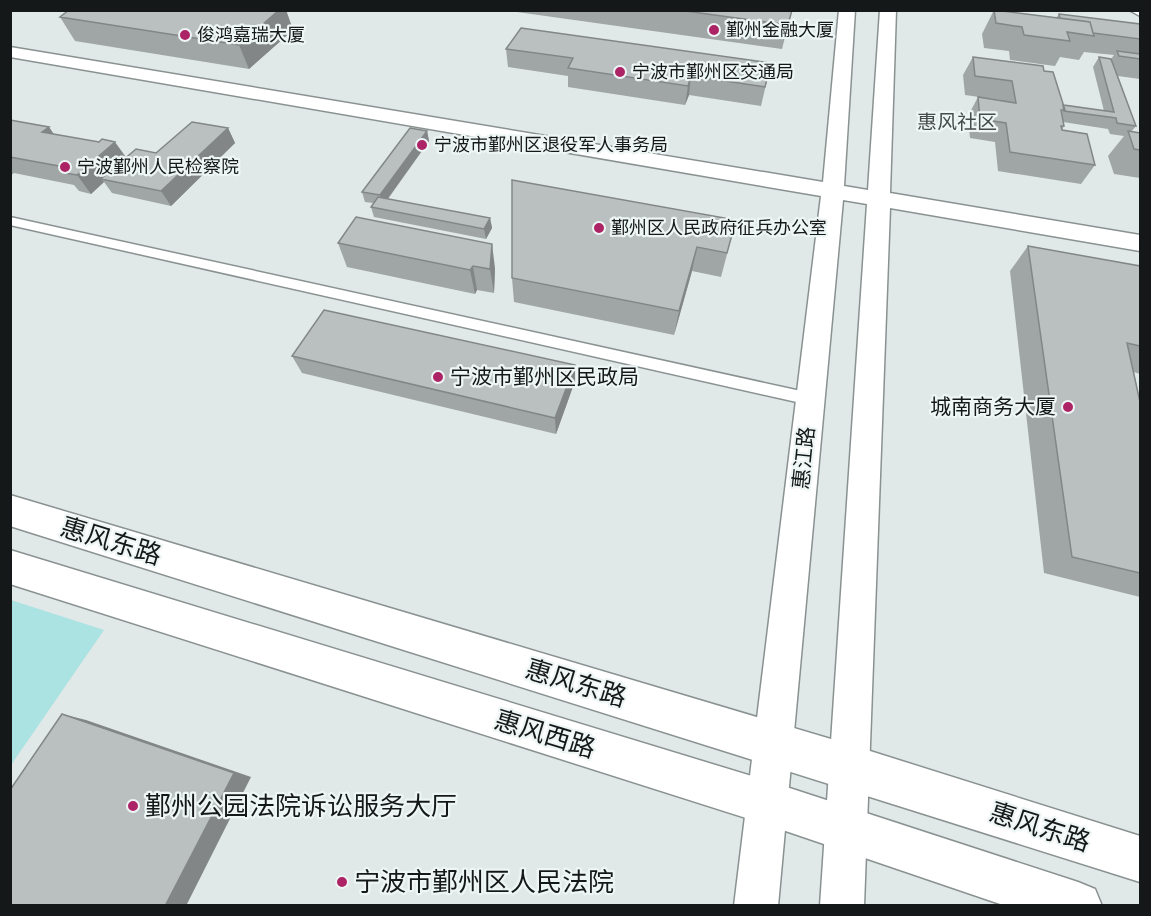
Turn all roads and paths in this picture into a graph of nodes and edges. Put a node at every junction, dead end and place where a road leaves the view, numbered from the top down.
1 (847, 10) edge
2 (888, 10) edge
3 (10, 52) edge
4 (833, 191) junction
5 (878, 199) junction
6 (10, 221) edge
7 (1140, 243) edge
8 (810, 399) junction
9 (10, 510) edge
10 (10, 567) edge
11 (774, 744) junction
12 (851, 767) junction
13 (768, 804) junction
14 (846, 831) junction
15 (1140, 859) edge
16 (756, 906) edge
17 (842, 906) edge
18 (1078, 906) edge

1 - 4 street, 惠江路
2 - 5 street
3 - 4 street
4 - 5 street
4 - 8 street, 惠江路
5 - 7 street
5 - 12 street
6 - 8 lane
8 - 11 street, 惠江路
9 - 11 street, 惠风东路
10 - 13 street, 惠风西路
11 - 12 street, 惠风东路
11 - 13 street, 惠江路
12 - 14 street
12 - 15 street, 惠风东路
13 - 14 street, 惠风西路
13 - 16 street, 惠江路
14 - 17 street
14 - 18 street, 惠风西路

